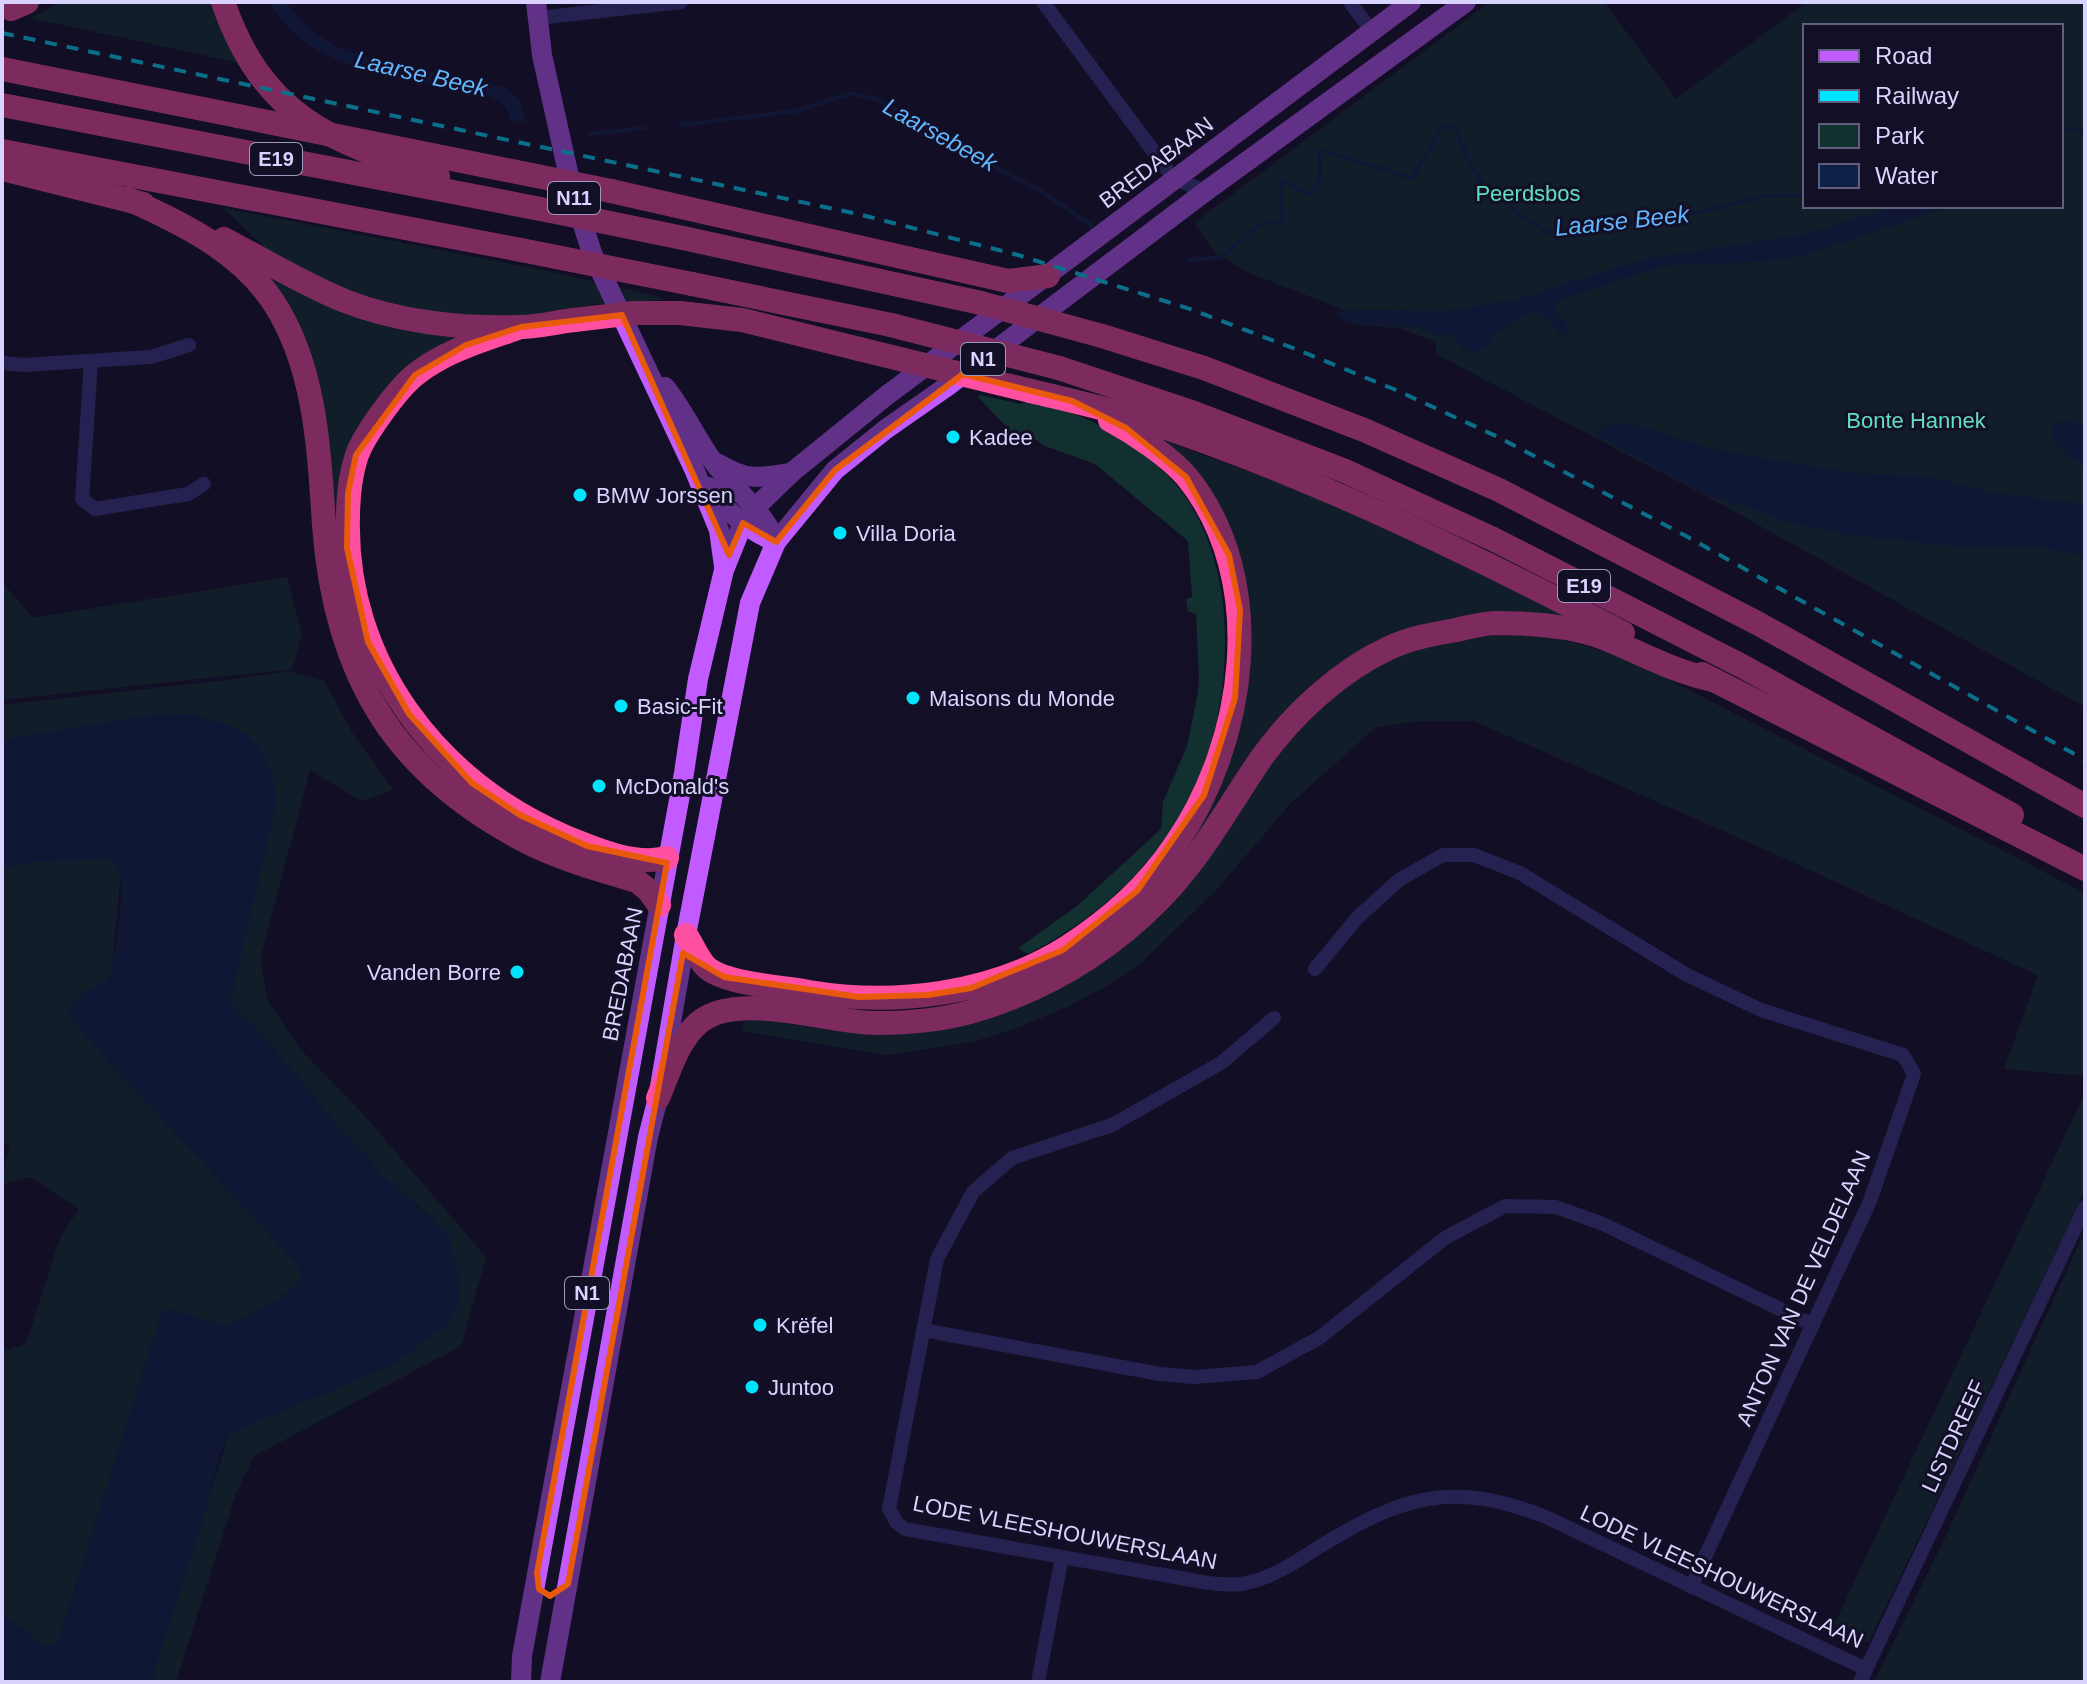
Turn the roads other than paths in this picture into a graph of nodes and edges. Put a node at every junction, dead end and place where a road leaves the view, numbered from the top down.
1 (223, 2) edge
2 (681, 2) edge
3 (1043, 2) edge
4 (1350, 2) edge
5 (1411, 2) edge
6 (1466, 2) edge
7 (537, 10) edge
8 (1364, 21) dead end
9 (2, 69) edge
10 (2, 105) edge
11 (2, 151) edge
12 (2, 169) edge
13 (1174, 179) junction
14 (1209, 189) junction
15 (128, 199) junction
16 (551, 211) junction
17 (1048, 276) junction
18 (521, 327) junction
19 (189, 345) dead end
20 (91, 361) junction
21 (931, 362) junction
22 (2, 363) edge
23 (949, 385) junction
24 (1072, 401) junction
25 (703, 464) junction
26 (791, 473) junction
27 (204, 484) dead end
28 (749, 516) junction
29 (776, 542) junction
30 (724, 570) junction
31 (1713, 680) junction
32 (684, 773) junction
33 (716, 778) junction
34 (2085, 806) edge
35 (2085, 855) edge
36 (667, 858) junction
37 (2085, 869) edge
38 (659, 905) junction
39 (686, 935) junction
40 (1315, 969) dead end
41 (1274, 1018) dead end
42 (658, 1098) junction
43 (2085, 1207) edge
44 (1813, 1325) junction
45 (923, 1330) junction
46 (1062, 1557) junction
47 (537, 1573) junction
48 (568, 1584) junction
49 (1691, 1587) junction
50 (1863, 1675) edge
51 (521, 1682) edge
52 (550, 1682) edge
53 (1038, 1682) edge

1 - 16 highway
2 - 7 street
3 - 13 street
4 - 8 street
5 - 13 main road, BREDABAAN / N1
6 - 14 main road, N1
7 - 25 main road, N11
9 - 17 highway, bridge
10 - 16 highway, E19
11 - 35 highway, E19, bridge
12 - 15 highway
13 - 14 street
13 - 17 main road, BREDABAAN / N1
14 - 23 main road, N1
15 - 18 highway
15 - 38 highway
16 - 34 highway, E19, bridge
17 - 21 main road, BREDABAAN / N1
18 - 24 highway, bridge
18 - 36 highway
19 - 20 street
20 - 22 street
20 - 27 street
21 - 23 street
21 - 26 main road, BREDABAAN / N1
23 - 29 main road, N1
24 - 31 highway
24 - 39 highway
25 - 26 main road
25 - 28 main road, N11
25 - 30 main road, N11
26 - 28 main road, BREDABAAN / N1
28 - 29 main road, N11
28 - 30 main road, BREDABAAN / N1
29 - 33 main road, N1
30 - 32 main road, BREDABAAN / N1
31 - 37 highway
31 - 42 highway
32 - 33 main road
32 - 36 main road, BREDABAAN / N1
33 - 39 main road, N1
36 - 38 main road, BREDABAAN / N1
38 - 47 main road, BREDABAAN / N1
39 - 42 main road, N1
40 - 44 street, ANTON VAN DE VELDELAAN
41 - 45 street, LODE VLEESHOUWERSLAAN
42 - 48 main road, N1
43 - 50 street, LISTDREEF
44 - 45 street
44 - 49 street, ANTON VAN DE VELDELAAN
45 - 46 street, LODE VLEESHOUWERSLAAN
46 - 49 street, LODE VLEESHOUWERSLAAN
46 - 53 street
47 - 48 main road
47 - 51 main road, BREDABAAN / N1
48 - 52 main road, N1
49 - 50 street, LODE VLEESHOUWERSLAAN

